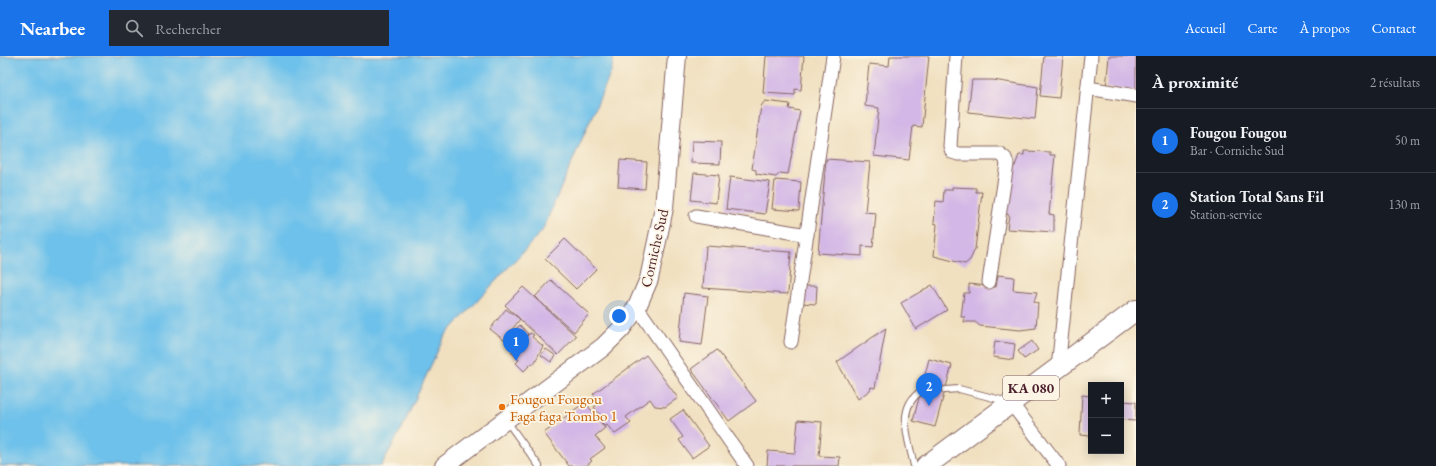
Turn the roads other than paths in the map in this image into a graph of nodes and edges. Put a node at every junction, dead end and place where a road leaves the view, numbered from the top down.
1 (677, 56) edge
2 (833, 56) edge
3 (956, 56) edge
4 (1092, 56) edge
5 (1088, 88) junction
6 (1136, 96) edge
7 (696, 216) dead end
8 (807, 235) junction
9 (989, 282) dead end
10 (637, 307) junction
11 (1136, 310) edge
12 (791, 342) dead end
13 (1058, 368) junction
14 (945, 390) dead end
15 (921, 391) dead end
16 (1011, 403) junction
17 (505, 419) junction
18 (1048, 460) edge
19 (444, 466) edge
20 (539, 466) edge
21 (747, 466) edge
22 (914, 466) edge
23 (926, 466) edge
24 (1059, 466) edge

1 - 10 main road, Corniche Sud
2 - 8 street
3 - 9 street
4 - 5 street
5 - 6 street
5 - 13 street
7 - 8 street
8 - 12 street
10 - 17 main road, Corniche Sud
10 - 21 street
11 - 13 main road, KA 080
13 - 16 main road, KA 080
14 - 16 lane
15 - 22 lane
16 - 18 street
16 - 23 main road, KA 080
17 - 19 main road, Corniche Sud
17 - 20 lane
18 - 24 street

